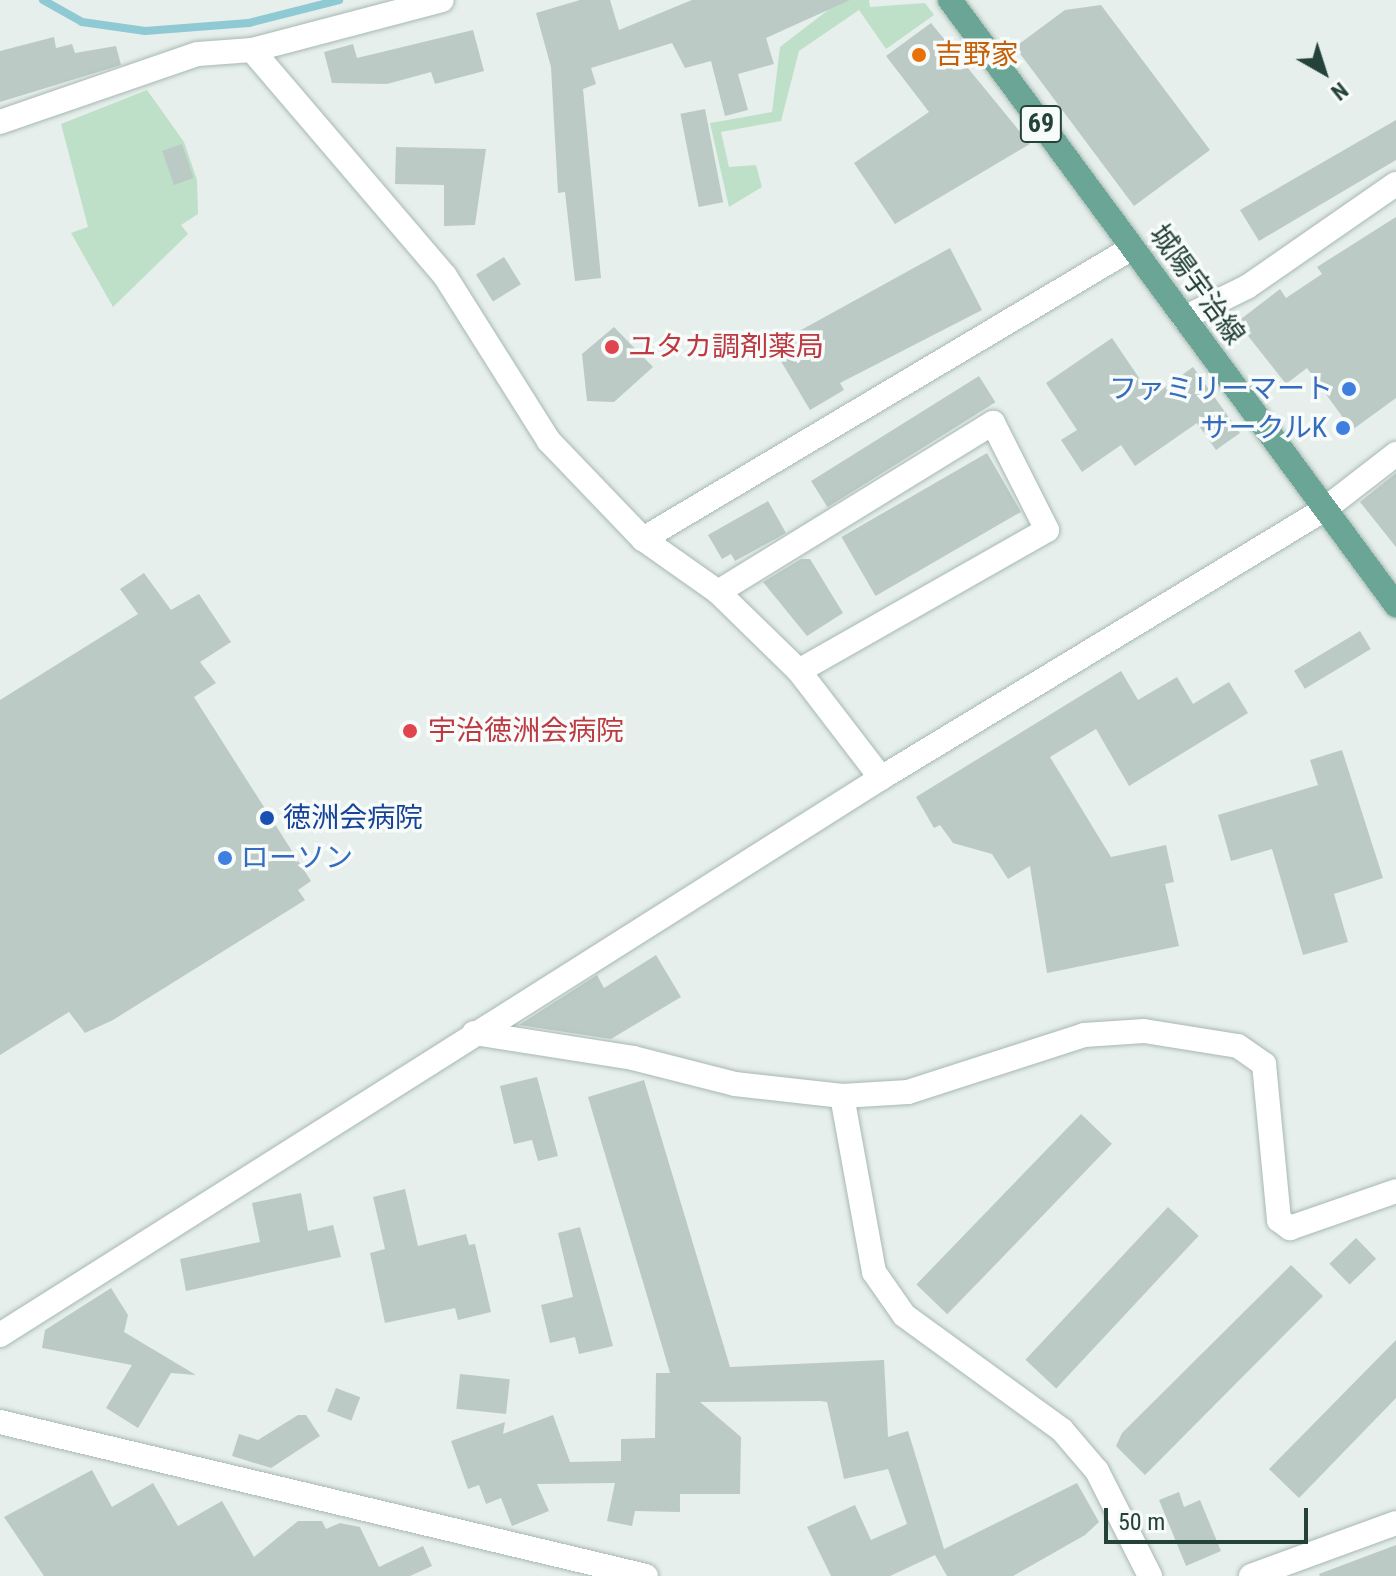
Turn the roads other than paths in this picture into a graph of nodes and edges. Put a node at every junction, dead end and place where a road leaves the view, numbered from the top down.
1 (442, 0) edge
2 (950, 0) edge
3 (252, 50) junction
4 (0, 122) edge
5 (1396, 184) edge
6 (1132, 248) junction
7 (1184, 318) junction
8 (1396, 454) edge
9 (1325, 509) junction
10 (643, 539) junction
11 (718, 592) junction
12 (1396, 605) edge
13 (799, 671) junction
14 (881, 778) junction
15 (474, 1033) junction
16 (842, 1096) junction
17 (1396, 1191) edge
18 (0, 1335) edge
19 (0, 1422) edge
20 (1396, 1523) edge
21 (646, 1576) edge
22 (1150, 1576) edge
23 (1251, 1576) edge

1 - 3 street
2 - 6 main road, 城陽宇治線 / 69
3 - 4 street
3 - 10 street
5 - 7 street
6 - 7 main road, 城陽宇治線 / 69
6 - 10 street
7 - 9 main road, 城陽宇治線 / 69
8 - 9 street
9 - 12 main road, 城陽宇治線 / 69
9 - 14 street
10 - 11 street
11 - 13 street
11 - 13 street
13 - 14 street
14 - 15 street
15 - 16 street
15 - 18 street
16 - 17 street
16 - 22 street
19 - 21 street
20 - 23 street

